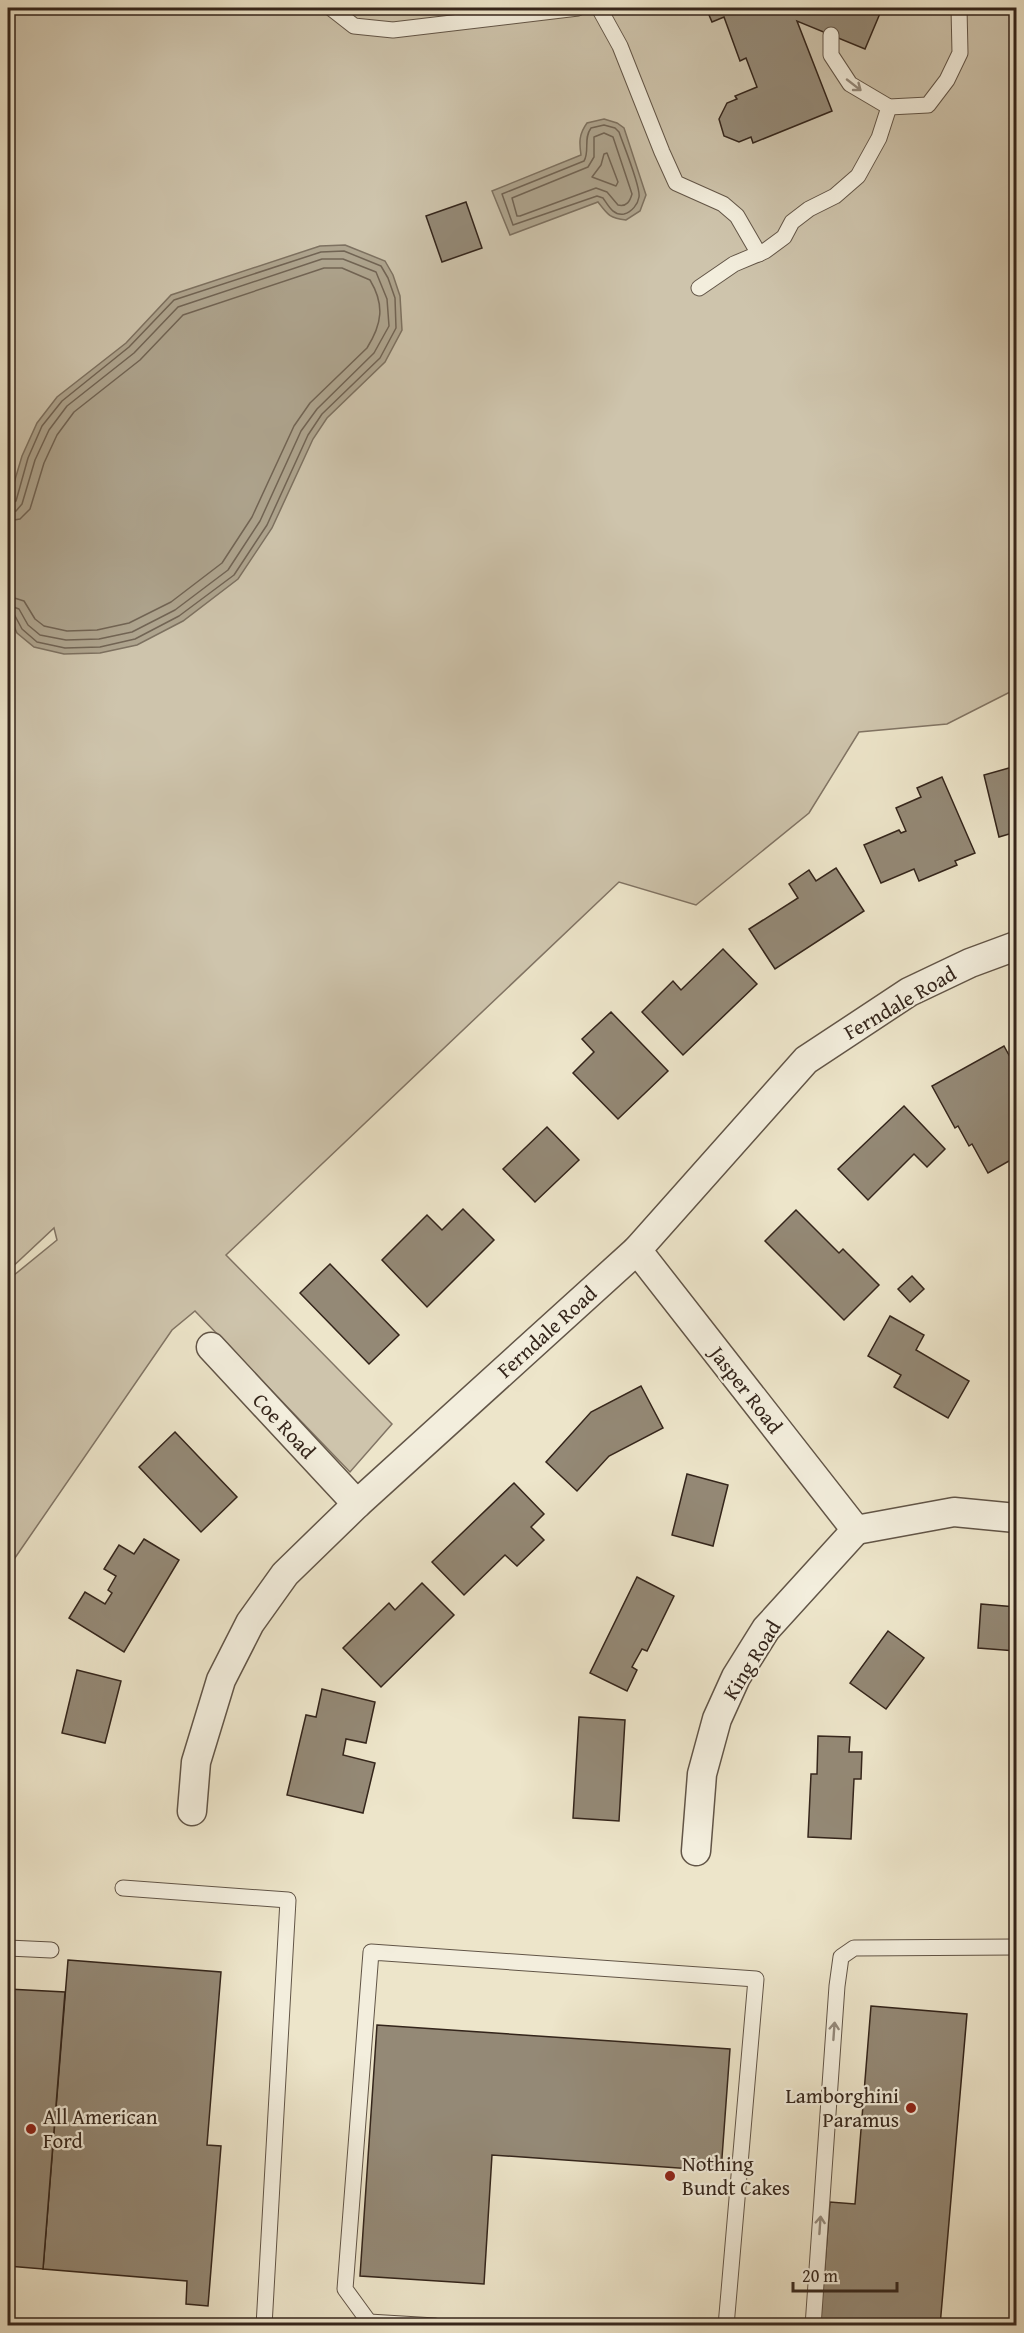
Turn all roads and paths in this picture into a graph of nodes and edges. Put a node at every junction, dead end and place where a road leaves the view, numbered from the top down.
1 (331, 8) edge
2 (578, 8) edge
3 (599, 8) edge
4 (959, 8) edge
5 (831, 35) dead end
6 (889, 107) junction
7 (759, 254) junction
8 (699, 288) dead end
9 (1017, 946) edge
10 (637, 1250) junction
11 (211, 1347) dead end
12 (357, 1504) junction
13 (1017, 1518) edge
14 (856, 1530) junction
15 (192, 1811) dead end
16 (696, 1851) dead end
17 (123, 1888) dead end
18 (1017, 1947) edge
19 (8, 1948) edge
20 (51, 1950) dead end
21 (369, 2324) edge
22 (264, 2325) edge
23 (435, 2325) edge
24 (726, 2325) edge
25 (813, 2325) edge

1 - 2 lane
3 - 7 lane
4 - 6 lane
5 -> 6 lane
6 - 7 lane
7 - 8 lane
9 - 10 street, Ferndale Road
10 - 12 street, Ferndale Road
10 - 14 street, Jasper Road
11 - 12 street, Coe Road
12 - 15 street, Ferndale Road
13 - 14 street
14 - 16 street, King Road
17 - 22 lane
25 -> 18 lane
19 - 20 lane
21 - 23 lane
21 - 24 lane

